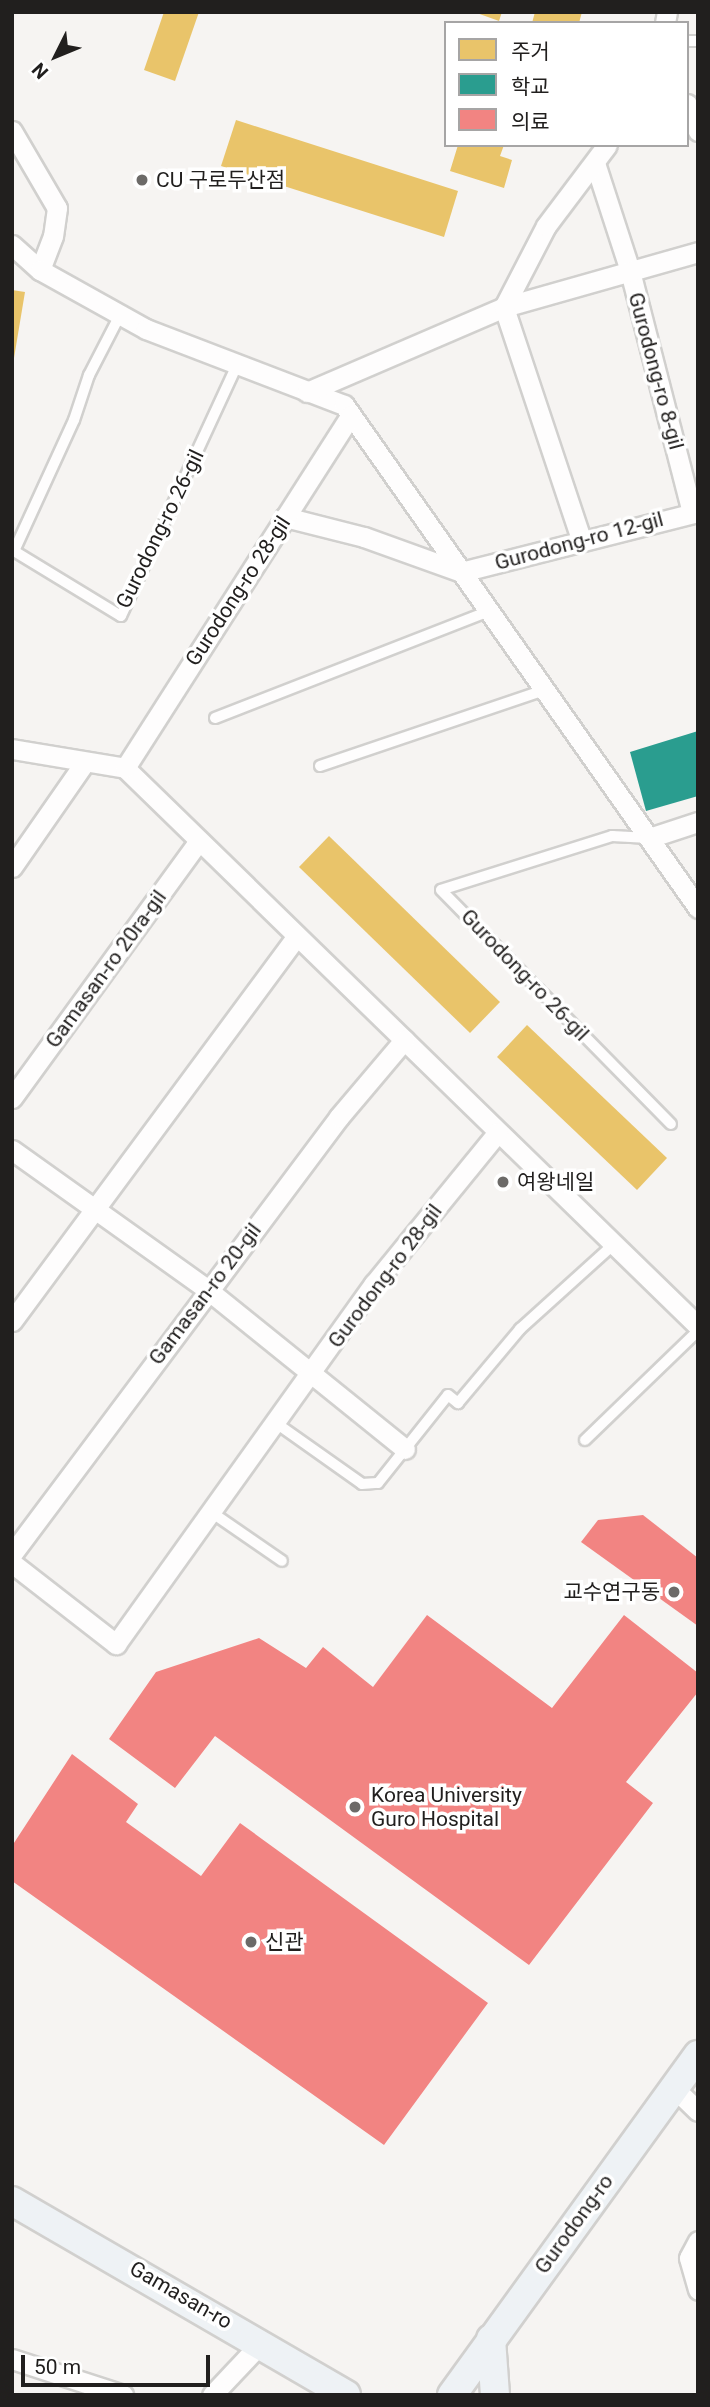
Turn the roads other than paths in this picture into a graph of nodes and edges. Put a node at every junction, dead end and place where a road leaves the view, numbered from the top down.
1 (689, 109) edge
2 (12, 131) edge
3 (698, 131) edge
4 (606, 147) edge
5 (595, 163) junction
6 (12, 245) edge
7 (698, 252) edge
8 (40, 270) junction
9 (629, 271) junction
10 (504, 307) junction
11 (120, 315) junction
12 (237, 365) junction
13 (307, 392) junction
14 (351, 415) junction
15 (695, 512) edge
16 (285, 517) junction
17 (581, 539) junction
18 (461, 572) junction
19 (489, 611) junction
20 (545, 690) junction
21 (215, 718) dead end
22 (12, 749) edge
23 (85, 762) junction
24 (320, 766) dead end
25 (125, 768) junction
26 (698, 822) edge
27 (649, 838) junction
28 (199, 841) junction
29 (12, 867) edge
30 (698, 908) edge
31 (297, 936) junction
32 (404, 1040) junction
33 (12, 1098) edge
34 (671, 1124) dead end
35 (498, 1132) junction
36 (12, 1150) edge
37 (96, 1210) junction
38 (614, 1244) junction
39 (208, 1290) junction
40 (12, 1321) edge
41 (698, 1328) edge
42 (310, 1375) junction
43 (276, 1423) junction
44 (585, 1440) dead end
45 (405, 1449) junction
46 (211, 1512) junction
47 (12, 1554) edge
48 (282, 1561) dead end
49 (12, 1563) edge
50 (698, 2055) edge
51 (674, 2088) junction
52 (698, 2111) edge
53 (12, 2201) edge
54 (698, 2241) edge
55 (698, 2290) edge
56 (491, 2339) junction
57 (262, 2342) junction
58 (12, 2359) edge
59 (319, 2386) edge
60 (123, 2395) edge
61 (212, 2395) edge
62 (346, 2395) edge
63 (452, 2395) edge
64 (495, 2395) edge

1 - 3 street
2 - 8 street
4 - 5 street
5 - 9 street, Gurodong-ro 8-gil
5 - 10 street
6 - 8 street
7 - 9 street, Gurodong-ro 8-gil
8 - 11 street
9 - 10 street, Gurodong-ro 8-gil
9 - 15 street, Gurodong-ro 8-gil
10 - 13 street, Gurodong-ro 8-gil
10 - 17 street
11 - 12 street
11 - 12 lane, Gurodong-ro 26-gil
12 - 13 street
13 - 14 street
14 - 16 street, Gurodong-ro 28-gil
14 - 18 street
15 - 17 street, Gurodong-ro 12-gil
16 - 18 street
16 - 25 street, Gurodong-ro 28-gil
17 - 18 street, Gurodong-ro 12-gil
18 - 19 street
19 - 20 street
19 - 21 lane
20 - 24 lane
20 - 27 street
22 - 23 street
23 - 25 street
23 - 29 street
25 - 28 street
26 - 27 street
27 - 30 street
27 - 34 lane, Gurodong-ro 26-gil
28 - 31 street
28 - 33 street, Gamasan-ro 20ra-gil
31 - 32 street
31 - 37 street
32 - 35 street
32 - 39 street, Gamasan-ro 20-gil
35 - 38 street
35 - 42 street, Gurodong-ro 28-gil
36 - 37 street
37 - 39 street
37 - 40 street
38 - 41 street
38 - 45 lane
39 - 42 street
39 - 47 street, Gamasan-ro 20-gil
41 - 44 lane
42 - 43 street, Gurodong-ro 28-gil
42 - 45 street
43 - 45 lane
43 - 46 street, Gurodong-ro 28-gil
46 - 48 lane
46 - 49 street, Gurodong-ro 28-gil
50 - 51 main road, Gurodong-ro
51 - 52 street
51 - 56 main road, Gurodong-ro
53 - 57 main road, Gamasan-ro
54 - 55 street
56 - 63 main road, Gurodong-ro
56 - 64 main road
57 - 59 main road, Gamasan-ro
57 - 61 street
58 - 60 street
59 - 62 main road, Gamasan-ro

